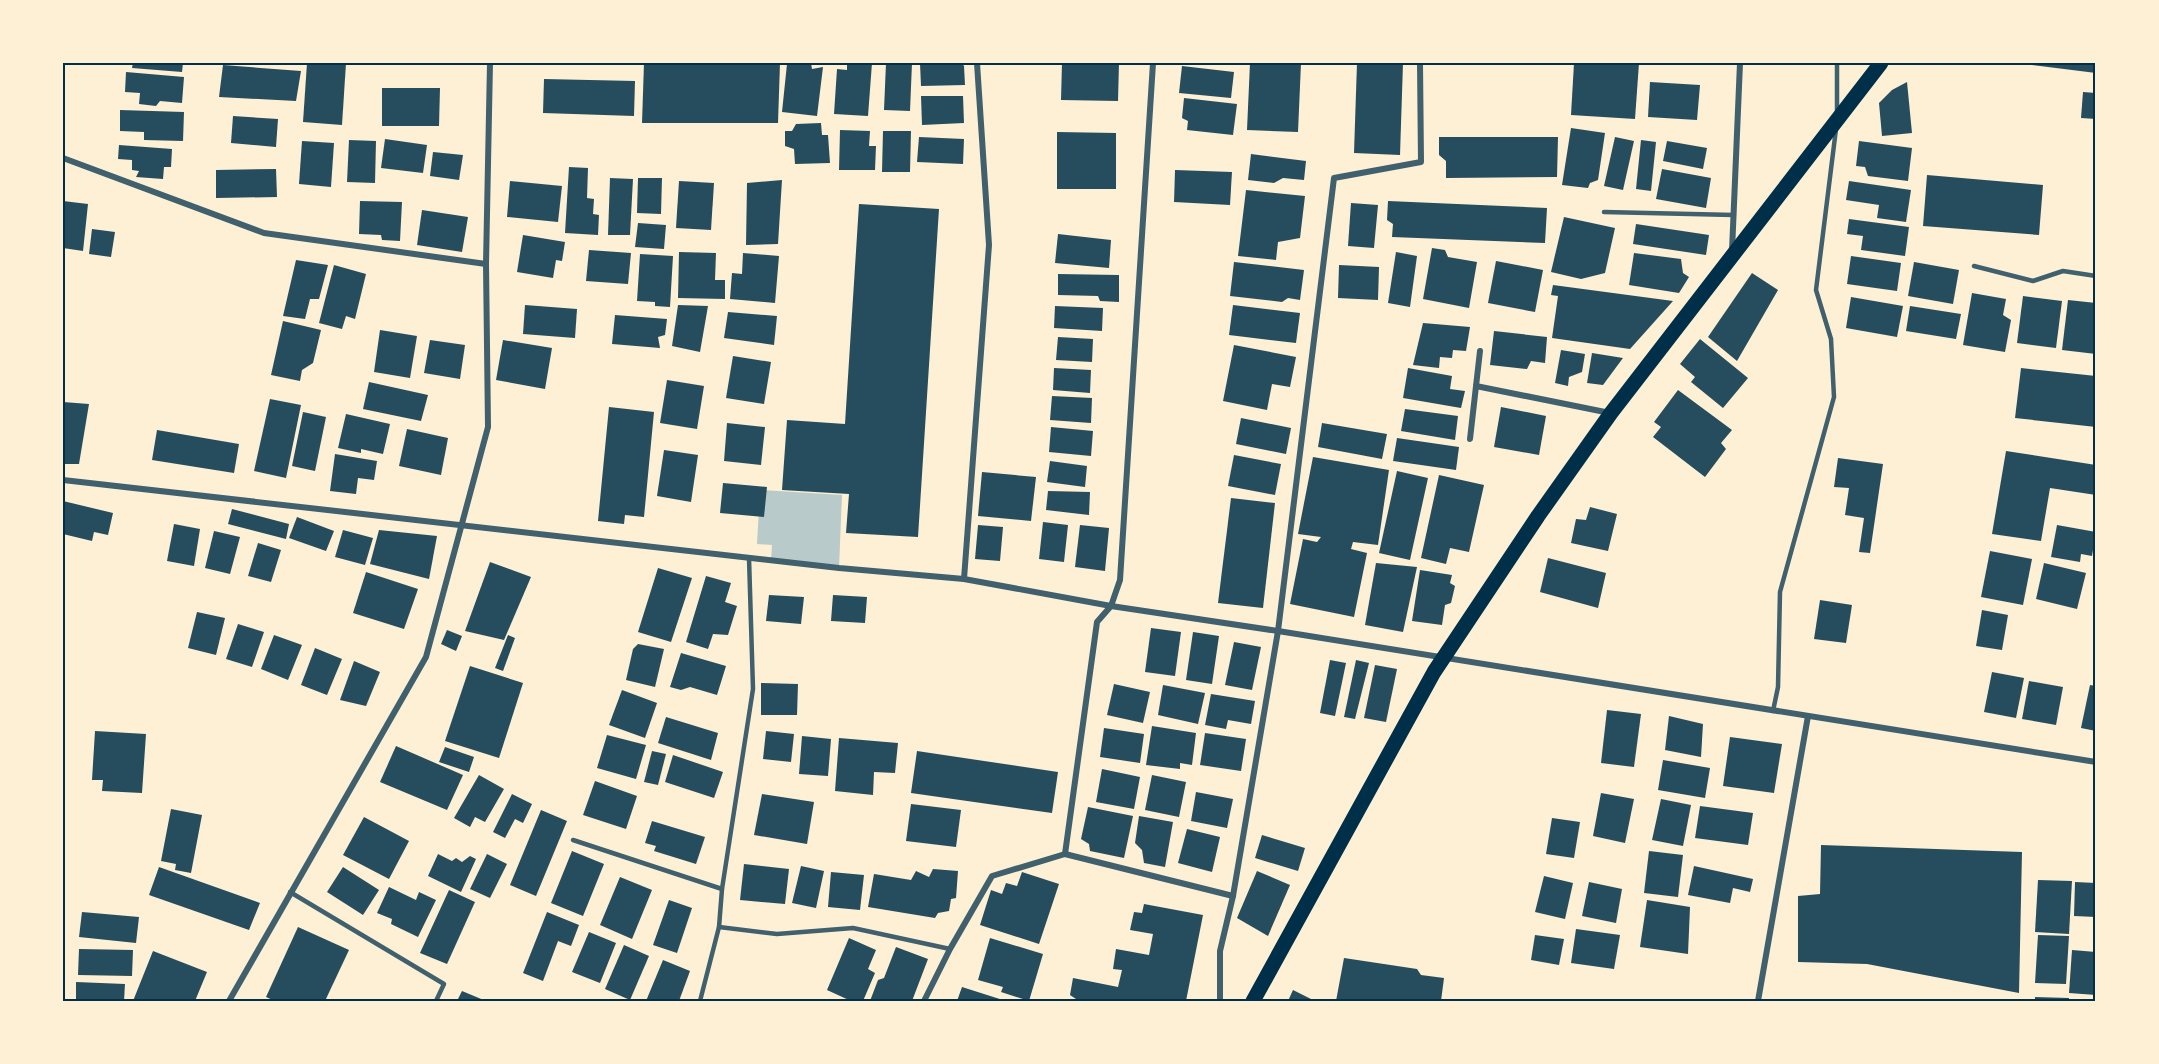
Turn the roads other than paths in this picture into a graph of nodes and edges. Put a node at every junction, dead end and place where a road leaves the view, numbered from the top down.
1 (490, 63) edge
2 (977, 63) edge
3 (1153, 63) edge
4 (1420, 63) edge
5 (1740, 63) edge
6 (1837, 63) edge
7 (1881, 63) edge
8 (1838, 118) junction
9 (63, 158) edge
10 (1604, 212) dead end
11 (1734, 215) junction
12 (1732, 257) junction
13 (486, 264) junction
14 (1974, 266) dead end
15 (2096, 276) edge
16 (1480, 351) dead end
17 (1476, 386) junction
18 (1611, 413) junction
19 (1470, 439) dead end
20 (63, 480) edge
21 (462, 526) junction
22 (748, 558) junction
23 (964, 579) junction
24 (1111, 606) junction
25 (1278, 631) junction
26 (1443, 657) junction
27 (1773, 711) junction
28 (1808, 716) junction
29 (2096, 762) edge
30 (573, 840) dead end
31 (1065, 854) junction
32 (722, 889) junction
33 (290, 892) junction
34 (1233, 896) junction
35 (719, 927) junction
36 (950, 949) junction
37 (229, 1001) edge
38 (436, 1001) edge
39 (700, 1001) edge
40 (924, 1001) edge
41 (1220, 1001) edge
42 (1253, 1001) edge
43 (1758, 1001) edge

1 - 13 street
2 - 23 street
3 - 24 street
4 - 25 street
5 - 11 street
6 - 8 lane
7 - 8 main road
8 - 12 main road
8 - 27 lane
9 - 13 street
10 - 11 lane
11 - 12 street
12 - 18 main road
13 - 21 street
14 - 15 lane
16 - 17 street
17 - 18 street
17 - 19 street
18 - 26 main road
20 - 21 street
21 - 22 street
21 - 33 street
22 - 23 street
22 - 32 lane
23 - 24 street
24 - 25 street
24 - 31 street
25 - 26 street
25 - 34 street
26 - 27 street
26 - 42 main road
27 - 28 street
28 - 29 street
28 - 43 street
30 - 32 lane
31 - 34 street
31 - 36 street
32 - 35 lane
33 - 37 street
33 - 38 lane
34 - 41 street
35 - 36 lane
35 - 39 lane
36 - 40 street

